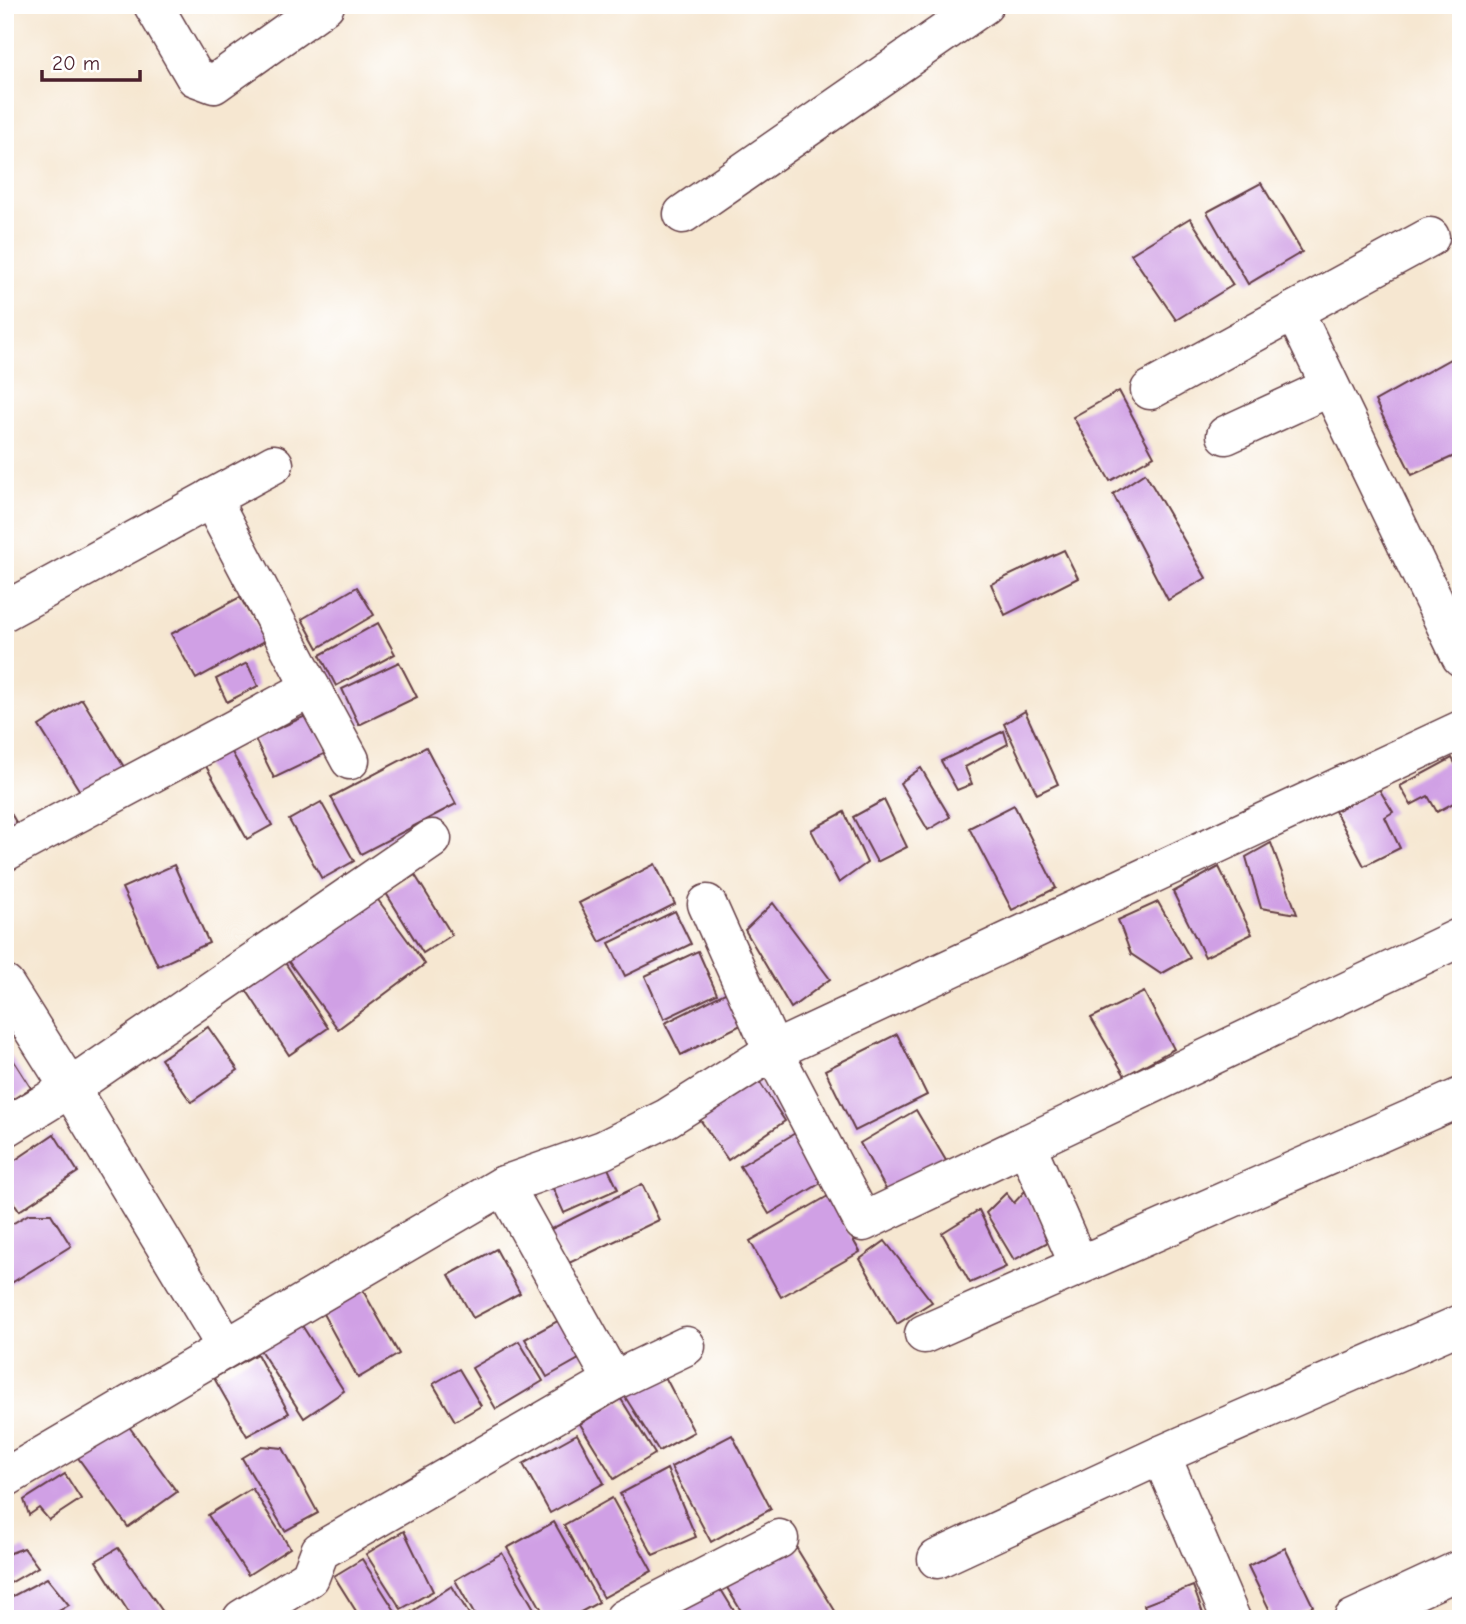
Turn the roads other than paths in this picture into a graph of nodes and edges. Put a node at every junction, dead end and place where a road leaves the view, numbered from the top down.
1 (153, 5) edge
2 (325, 5) edge
3 (959, 12) edge
4 (682, 214) dead end
5 (1430, 237) dead end
6 (1294, 312) junction
7 (1330, 387) junction
8 (1150, 390) dead end
9 (1226, 435) dead end
10 (274, 464) dead end
11 (211, 498) junction
12 (5, 611) edge
13 (1461, 657) edge
14 (311, 688) junction
15 (1461, 730) edge
16 (350, 760) dead end
17 (432, 839) dead end
18 (5, 852) edge
19 (706, 904) dead end
20 (1461, 937) edge
21 (5, 985) edge
22 (773, 1051) junction
23 (71, 1088) junction
24 (1461, 1097) edge
25 (5, 1128) edge
26 (1026, 1144) junction
27 (504, 1185) junction
28 (1079, 1265) junction
29 (1461, 1324) edge
30 (925, 1334) dead end
31 (686, 1346) dead end
32 (226, 1347) junction
33 (613, 1381) junction
34 (1161, 1455) junction
35 (5, 1478) edge
36 (779, 1539) dead end
37 (937, 1559) dead end
38 (1461, 1569) edge
39 (242, 1619) edge
40 (624, 1619) edge
41 (1231, 1619) edge
42 (1353, 1619) edge

1 - 2 street
3 - 4 street
5 - 6 street
6 - 7 street
6 - 8 street
7 - 9 street
7 - 13 street
10 - 11 street
11 - 12 street
11 - 14 street
14 - 16 street
14 - 18 street
15 - 22 street
17 - 23 street
19 - 22 street
20 - 26 street
21 - 23 street
22 - 26 street
22 - 27 street
23 - 25 street
23 - 32 street
24 - 28 street
26 - 28 street
27 - 32 street
27 - 33 street
28 - 30 street
29 - 34 street
31 - 33 street
32 - 35 street
33 - 39 street
34 - 37 street
34 - 41 street
36 - 40 street
38 - 42 street

